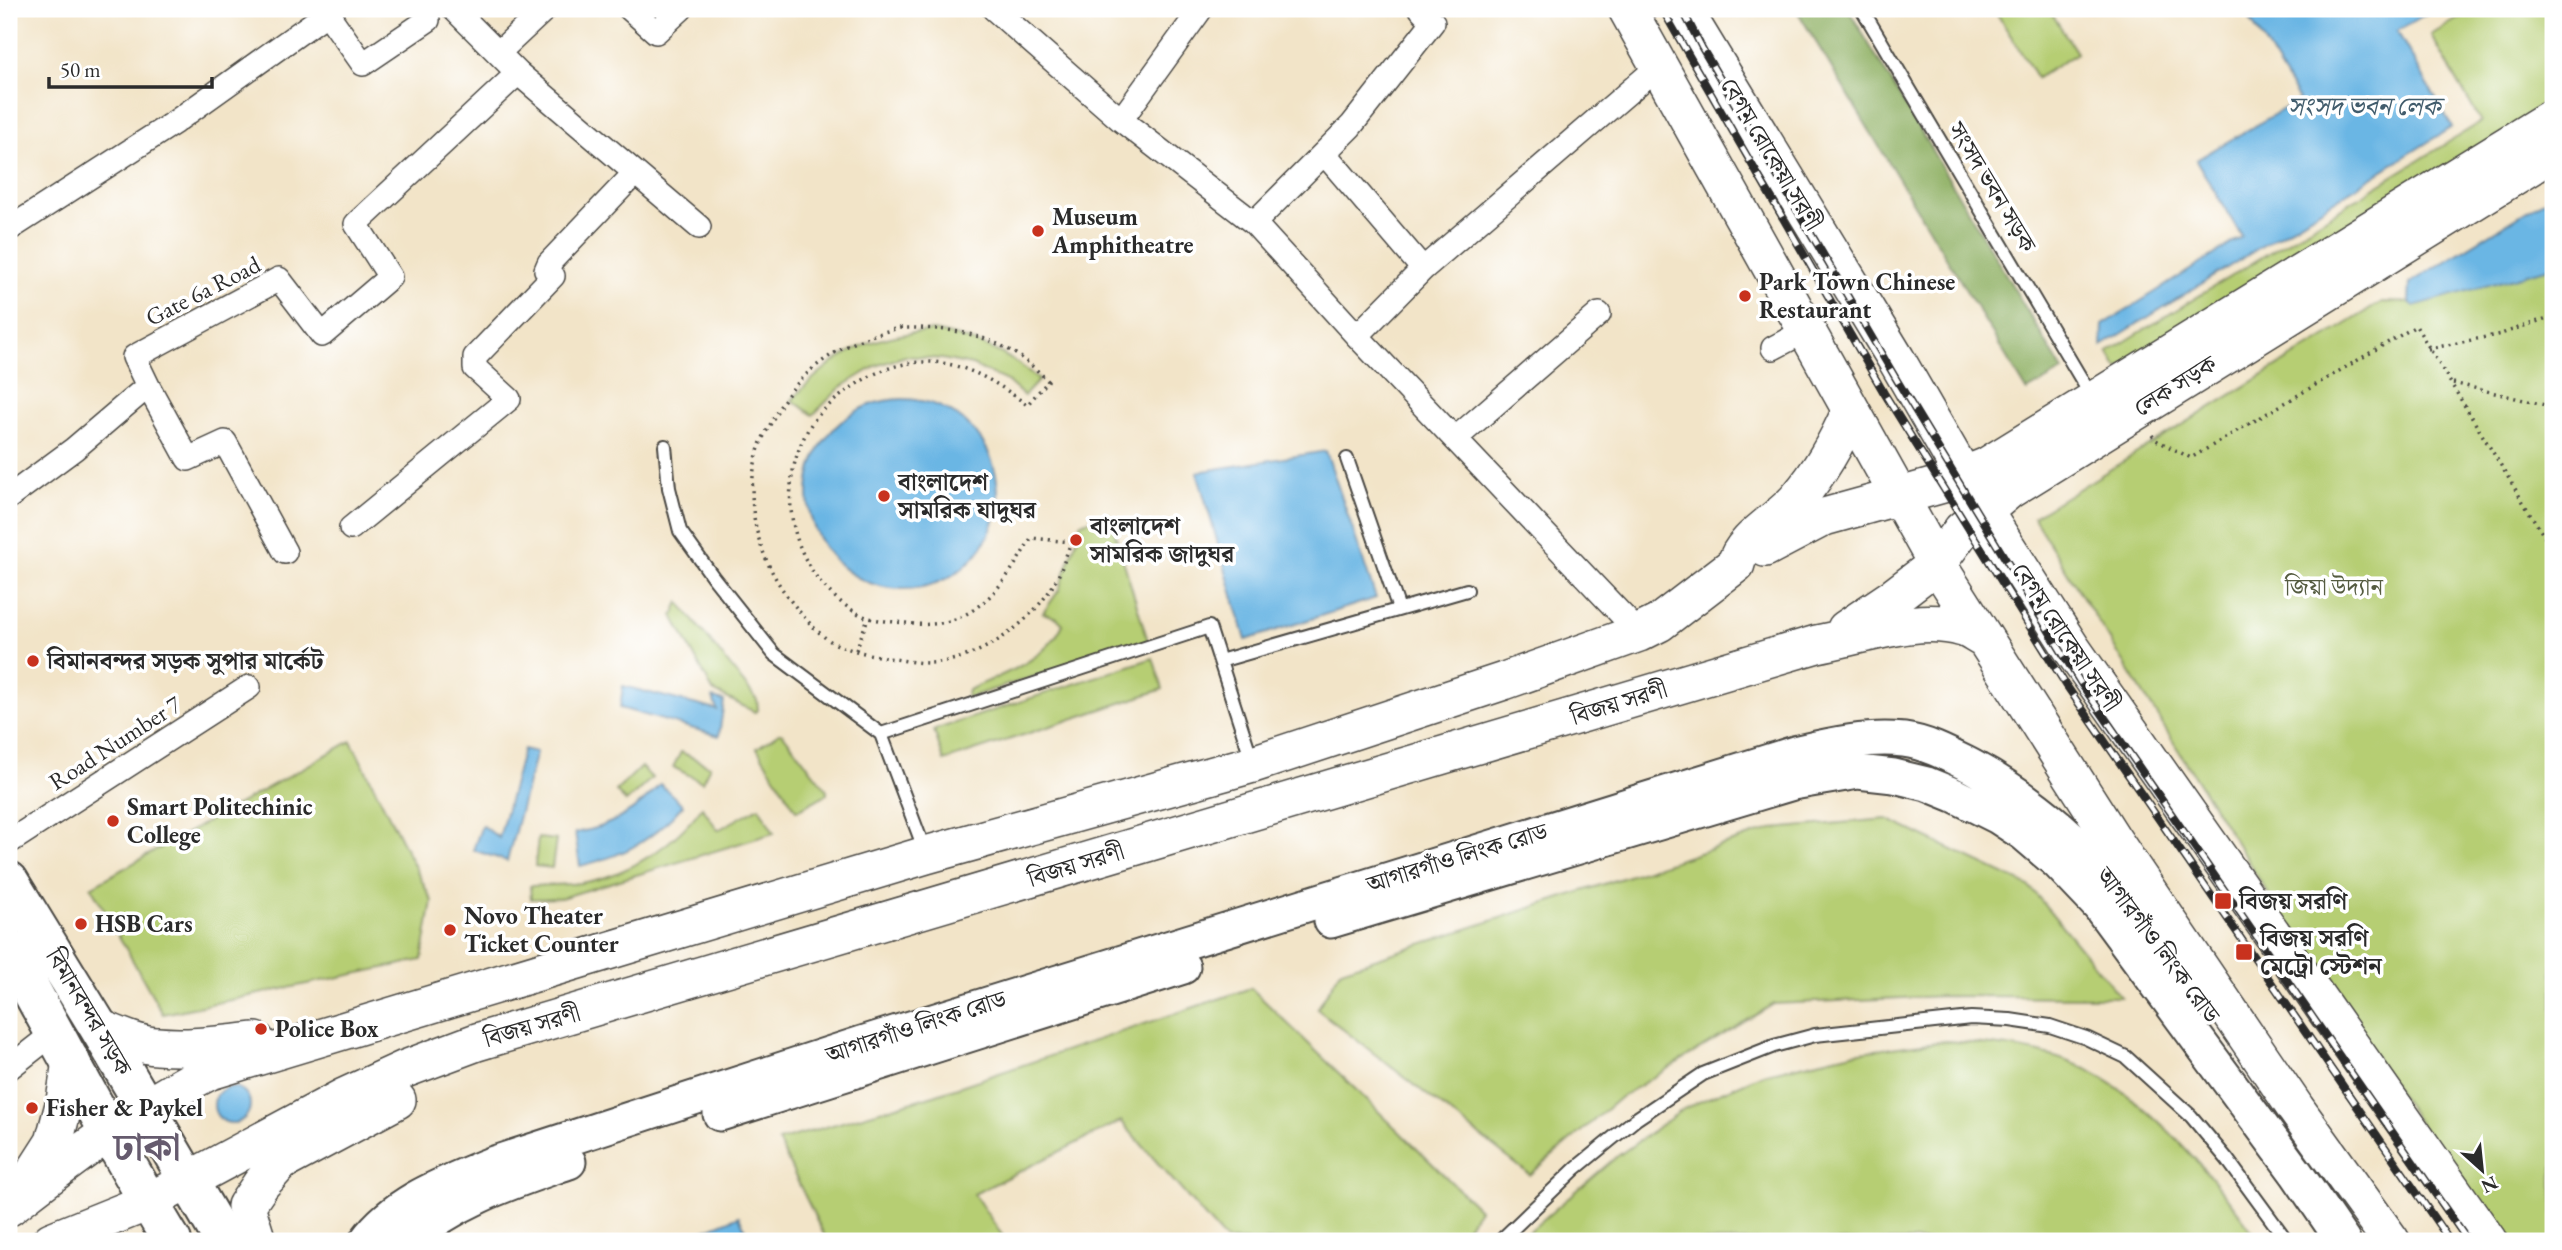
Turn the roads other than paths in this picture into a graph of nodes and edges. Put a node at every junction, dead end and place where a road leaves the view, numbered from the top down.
1 (454, 9) edge
2 (545, 9) edge
3 (630, 9) edge
4 (681, 9) edge
5 (994, 9) edge
6 (1202, 9) edge
7 (1421, 9) edge
8 (1627, 9) edge
9 (1682, 9) edge
10 (1862, 9) edge
11 (330, 11) edge
12 (428, 20) dead end
13 (498, 53) junction
14 (1660, 65) junction
15 (518, 73) junction
16 (2553, 117) edge
17 (1121, 120) junction
18 (2553, 152) edge
19 (1324, 153) junction
20 (635, 173) junction
21 (1254, 223) junction
22 (699, 227) dead end
23 (9, 229) edge
24 (1423, 270) junction
25 (1599, 314) dead end
26 (1805, 331) junction
27 (1357, 336) junction
28 (1773, 348) dead end
29 (148, 386) junction
30 (2086, 387) dead end
31 (1851, 410) junction
32 (1455, 439) junction
33 (665, 446) dead end
34 (1347, 459) dead end
35 (1963, 477) junction
36 (1899, 495) junction
37 (9, 497) edge
38 (1983, 510) junction
39 (351, 528) dead end
40 (285, 552) dead end
41 (1736, 564) junction
42 (1937, 564) junction
43 (1467, 590) dead end
44 (1399, 609) junction
45 (1639, 633) junction
46 (1982, 638) junction
47 (1817, 644) junction
48 (1220, 661) junction
49 (248, 687) dead end
50 (881, 734) junction
51 (1946, 754) junction
52 (1253, 764) junction
53 (1927, 784) junction
54 (9, 842) edge
55 (926, 855) junction
56 (9, 881) edge
57 (9, 950) edge
58 (593, 1009) junction
59 (100, 1028) junction
60 (336, 1032) junction
61 (63, 1047) junction
62 (9, 1068) edge
63 (145, 1108) junction
64 (108, 1133) junction
65 (189, 1180) junction
66 (9, 1201) edge
67 (148, 1202) junction
68 (9, 1207) edge
69 (51, 1241) edge
70 (172, 1241) edge
71 (224, 1241) edge
72 (257, 1241) edge
73 (366, 1241) edge
74 (409, 1241) edge
75 (1500, 1241) edge
76 (2287, 1241) edge
77 (2343, 1241) edge
78 (2371, 1241) edge
79 (2391, 1241) edge
80 (2488, 1241) edge

1 - 13 street
2 - 13 street
3 - 4 street
5 - 17 street
6 - 17 street
7 - 19 street
8 - 14 main road
9 - 35 main road, বেগম রোকেয়া সরণী
10 - 30 lane, সংসদ ভবন সড়ক
11 - 12 street
11 - 23 street
13 - 15 street
14 - 24 street
14 - 26 main road
15 - 20 street
15 - 29 street, Gate 6a Road
16 - 35 main road
17 - 21 street
18 - 38 main road, লেক সড়ক
19 - 21 street
19 - 24 street
20 - 22 street
20 - 39 street
21 - 27 street
24 - 27 street
25 - 32 street
26 - 28 street
26 - 31 main road
27 - 32 street
29 - 37 street
29 - 40 street
31 - 36 main road
31 - 41 main road, বিজয় সরণী
32 - 45 street
33 - 50 lane
34 - 44 lane
35 - 36 main road
35 - 38 main road, বেগম রোকেয়া সরণী
36 - 41 main road
36 - 42 main road
38 - 42 main road, লেক সড়ক
38 - 80 main road, বেগম রোকেয়া সরণী
41 - 45 main road, বিজয় সরণী
42 - 46 main road
42 - 47 main road, লেক সড়ক
43 - 44 lane
44 - 48 lane
45 - 52 main road, বিজয় সরণী
46 - 47 main road, বিজয় সরণী
46 - 79 main road
47 - 58 main road, বিজয় সরণী
48 - 50 lane
48 - 52 lane
49 - 54 street, Road Number 7
50 - 55 lane
51 - 53 main road
51 - 73 main road, আগারগাঁও লিংক রোড
51 - 78 main road, আগারগাঁও লিংক রোড
52 - 55 main road, বিজয় সরণী
53 - 74 main road, আগারগাঁও লিংক রোড
53 - 77 main road, আগারগাঁও লিংক রোড
55 - 60 main road, বিজয় সরণী
56 - 59 highway, বিমানবন্দর সড়ক
57 - 61 highway, বিমানবন্দর সড়ক
58 - 65 main road, বিজয় সরণী
58 - 72 main road
59 - 60 main road
59 - 63 highway, বিমানবন্দর সড়ক
60 - 63 main road, বিজয় সরণী
61 - 62 street
61 - 64 highway, বিমানবন্দর সড়ক
61 - 66 main road
63 - 64 main road, বিজয় সরণী
63 - 65 highway, বিমানবন্দর সড়ক
64 - 67 highway, বিমানবন্দর সড়ক
64 - 68 main road, বিজয় সরণী
65 - 67 main road, বিজয় সরণী
65 - 71 highway, বিমানবন্দর সড়ক
67 - 69 main road, বিজয় সরণী
67 - 70 highway, বিমানবন্দর সড়ক
75 - 76 lane

